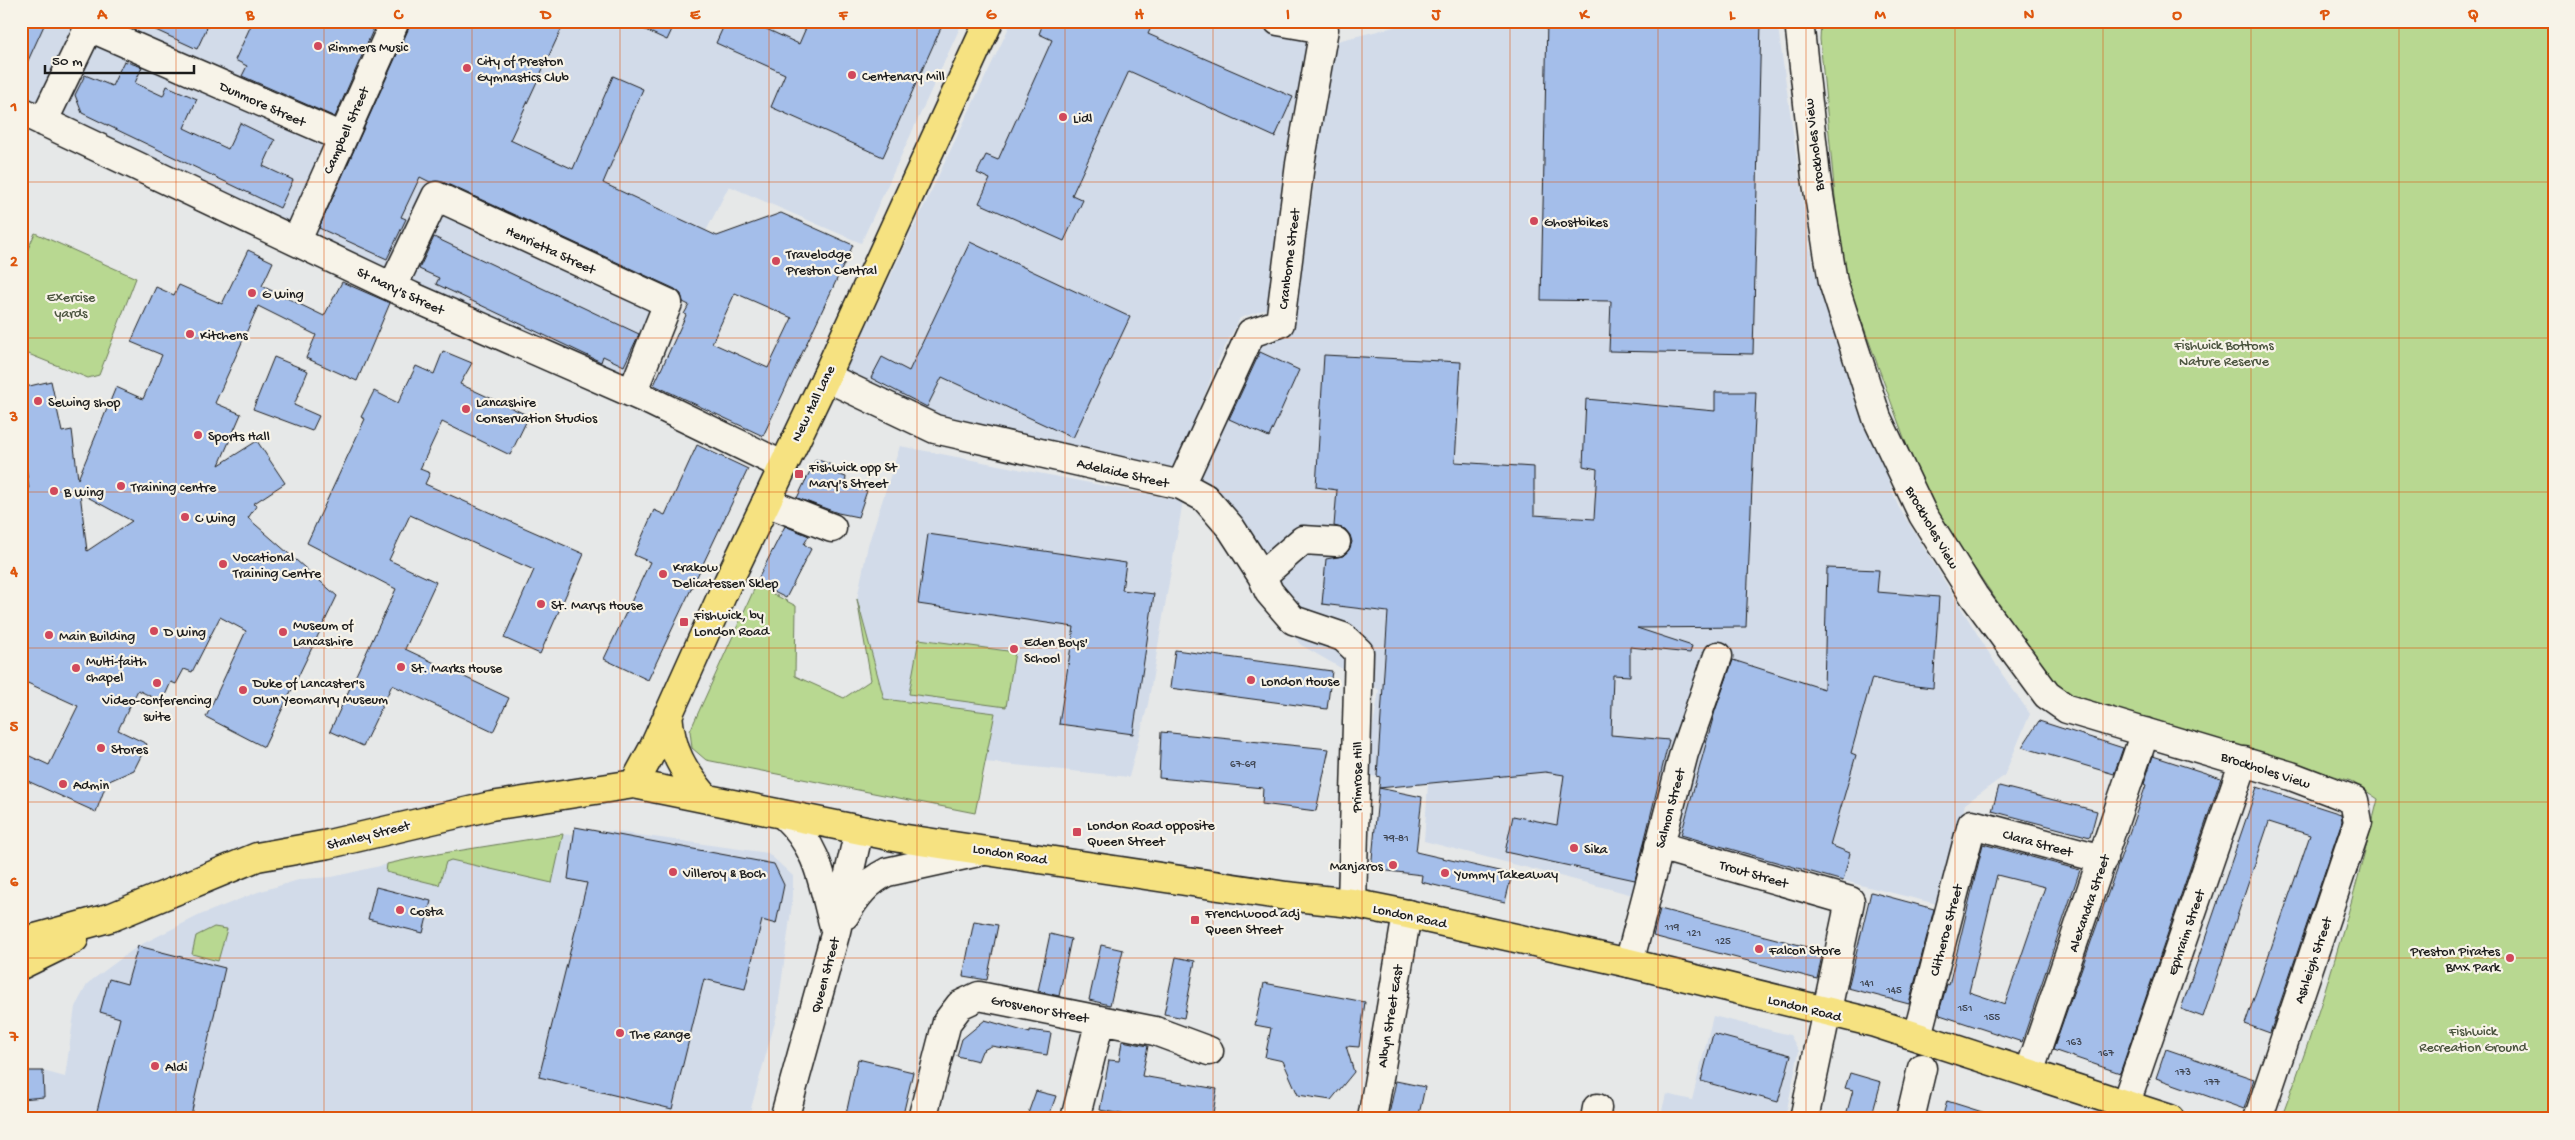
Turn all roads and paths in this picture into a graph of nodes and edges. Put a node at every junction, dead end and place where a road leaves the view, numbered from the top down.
1 (395, 21) edge
2 (989, 21) edge
3 (1278, 21) edge
4 (1799, 21) edge
5 (32, 116) edge
6 (342, 137) junction
7 (297, 240) junction
8 (393, 286) junction
9 (826, 377) junction
10 (632, 393) junction
11 (782, 465) junction
12 (1181, 485) junction
13 (766, 502) junction
14 (832, 528) dead end
15 (1336, 542) dead end
16 (1262, 576) junction
17 (1359, 652) joint
18 (1718, 656) dead end
19 (668, 714) junction
20 (2145, 732) junction
21 (2244, 761) junction
22 (634, 784) junction
23 (706, 798) junction
24 (2354, 800) joint
25 (784, 816) junction
26 (1972, 824) joint
27 (859, 830) junction
28 (1659, 846) junction
29 (990, 850) junction
30 (2103, 859) junction
31 (1352, 903) junction
32 (1407, 914) junction
33 (112, 917) junction
34 (836, 931) junction
35 (21, 942) edge
36 (1629, 963) junction
37 (21, 965) edge
38 (1824, 1012) junction
39 (1100, 1020) junction
40 (1917, 1036) junction
41 (1209, 1050) dead end
42 (1921, 1072) dead end
43 (2029, 1073) junction
44 (2126, 1103) junction
45 (784, 1119) edge
46 (922, 1119) edge
47 (1075, 1119) edge
48 (1372, 1119) edge
49 (1804, 1119) edge
50 (1910, 1119) edge
51 (2170, 1119) edge
52 (2258, 1119) edge

1 - 6 street, Campbell Street
2 - 9 highway, New Hall Lane
3 - 12 street, Cranborne Street
4 - 20 street, Brockholes View
5 - 6 street, Dunmore Street
5 - 7 street, St Mary's Street
6 - 7 street, Campbell Street
7 - 8 street, St Mary's Street
8 - 10 street, St Mary's Street
8 - 10 street, Henrietta Street
9 - 11 highway, New Hall Lane
9 - 12 street, Adelaide Street
10 - 11 street, St Mary's Street
11 - 13 highway, New Hall Lane
12 - 16 street, Adelaide Street
13 - 14 street
13 - 19 highway, New Hall Lane
15 - 16 street
16 - 17 street, Adelaide Street
17 - 31 street, Primrose Hill
18 - 28 street, Salmon Street
19 - 22 highway, New Hall Lane
19 - 23 highway
20 - 21 street, Brockholes View
20 - 30 street, Alexandra Street
21 - 24 street, Brockholes View
21 - 44 street, Ephraim Street
22 - 23 highway, London Road
22 - 33 highway, Stanley Street
23 - 25 highway, London Road
24 - 52 street, Ashleigh Street
25 - 27 highway, London Road
25 - 34 street
26 - 30 street, Clara Street
26 - 40 street, Clitheroe Street
27 - 29 highway, London Road
27 - 34 street, Queen Street
28 - 36 street, Salmon Street
28 - 38 street, Trout Street
29 - 31 highway, London Road
29 - 34 street
30 - 43 street, Alexandra Street
31 - 32 highway, London Road
32 - 36 highway, London Road
32 - 48 street, Albyn Street East
33 - 35 highway, Stanley Street
33 - 37 highway, Stanley Street
34 - 45 street, Queen Street
36 - 38 highway, London Road
38 - 40 highway, London Road
38 - 49 street
39 - 41 street, Grosvenor Street
39 - 46 street, Grosvenor Street
39 - 47 street
40 - 43 highway, London Road
42 - 50 street
43 - 44 highway, London Road
44 - 51 highway, London Road

